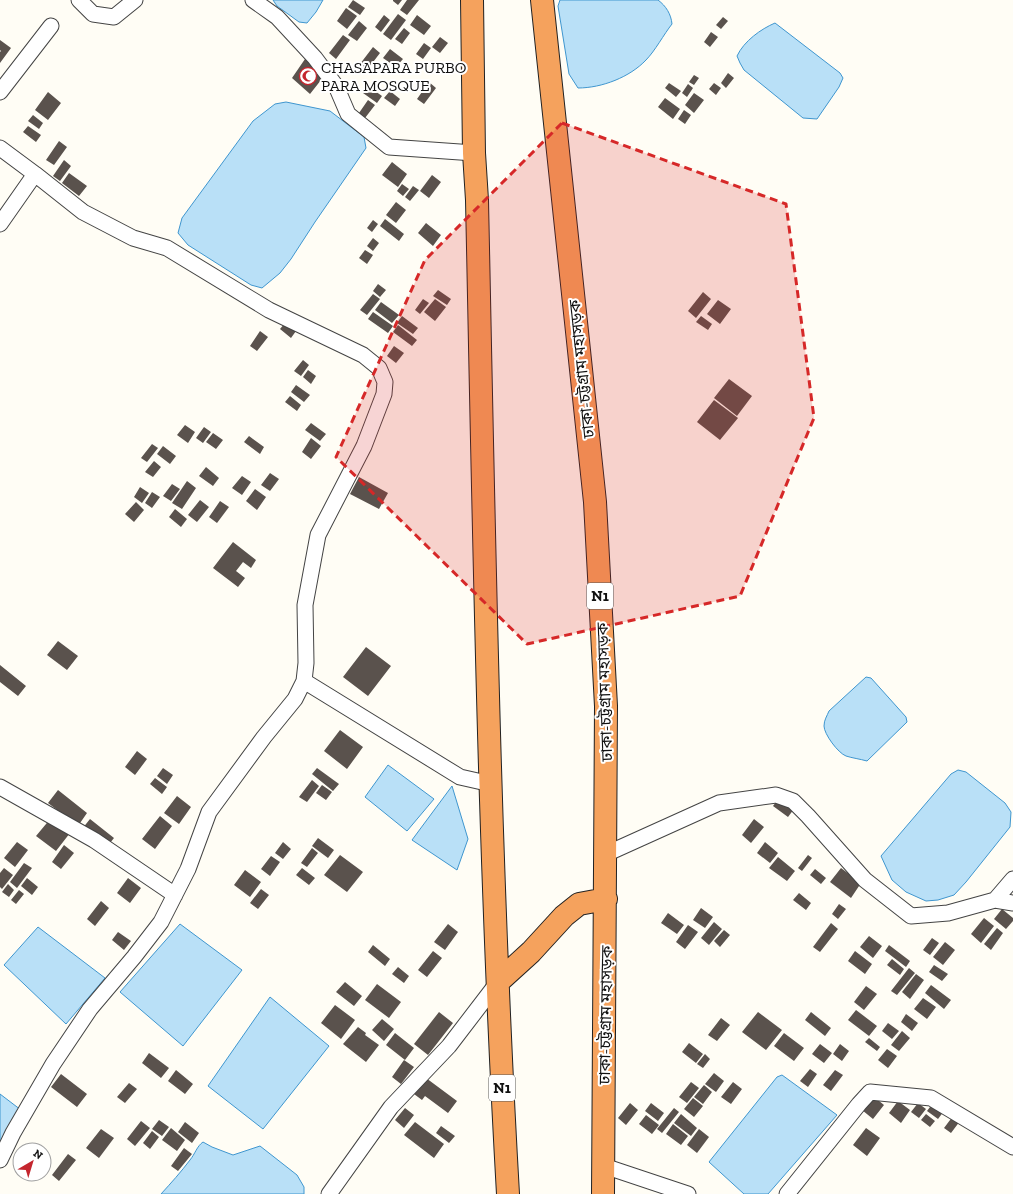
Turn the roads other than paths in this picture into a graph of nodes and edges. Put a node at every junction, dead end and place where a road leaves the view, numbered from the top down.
1 (79, 0) edge
2 (135, 0) edge
3 (253, 0) edge
4 (472, 0) edge
5 (542, 0) edge
6 (51, 26) dead end
7 (0, 92) edge
8 (0, 148) edge
9 (474, 153) junction
10 (35, 174) junction
11 (0, 224) edge
12 (304, 681) junction
13 (490, 784) junction
14 (0, 788) edge
15 (606, 854) junction
16 (1013, 879) edge
17 (175, 896) junction
18 (606, 899) junction
19 (995, 900) junction
20 (1013, 903) edge
21 (498, 982) junction
22 (1013, 1147) edge
23 (0, 1160) edge
24 (604, 1166) junction
25 (328, 1194) edge
26 (508, 1194) edge
27 (603, 1194) edge
28 (688, 1194) edge
29 (787, 1194) edge

1 - 2 street
3 - 9 street
4 - 9 highway, N1
5 - 15 highway, ঢাকা-চট্টগ্রাম মহাসড়ক / N1
6 - 7 street
8 - 10 street
9 - 13 highway, N1
10 - 11 street
10 - 12 street
12 - 13 street
12 - 17 street
13 - 21 highway, N1
14 - 17 street
15 - 18 highway, ঢাকা-চট্টগ্রাম মহাসড়ক / N1
15 - 19 street
16 - 19 street
17 - 23 street
18 - 21 highway
18 - 24 highway, ঢাকা-চট্টগ্রাম মহাসড়ক / N1
19 - 20 street
21 - 25 street
21 - 26 highway, N1
22 - 29 street
24 - 27 highway, ঢাকা-চট্টগ্রাম মহাসড়ক / N1
24 - 28 street

